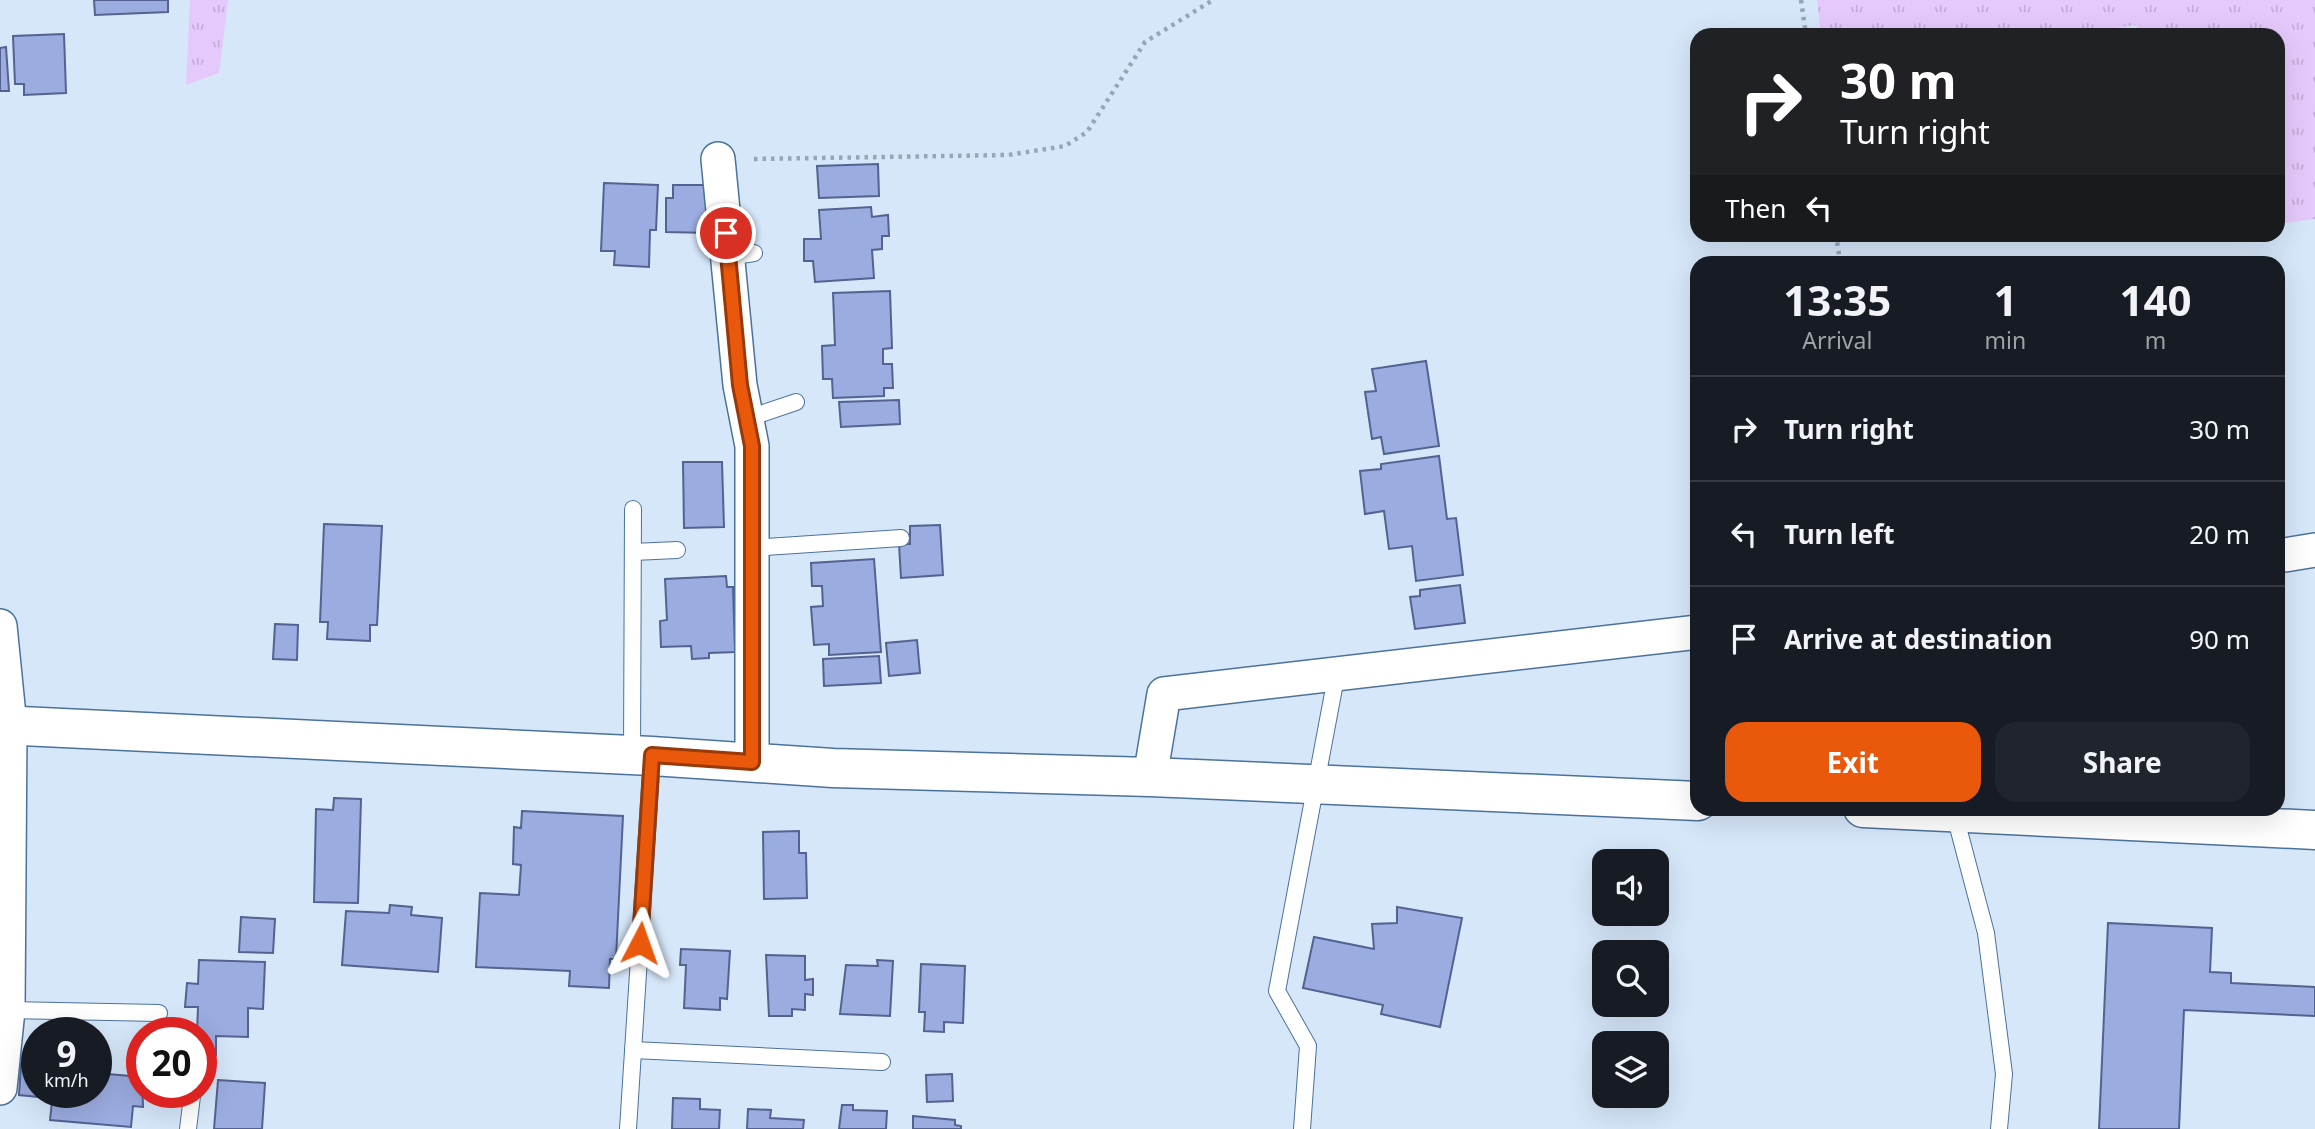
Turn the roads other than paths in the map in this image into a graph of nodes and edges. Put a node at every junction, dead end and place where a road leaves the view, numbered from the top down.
1 (718, 159) road end
2 (796, 402) dead end
3 (746, 419) junction
4 (633, 509) dead end
5 (901, 538) dead end
6 (751, 548) junction
7 (677, 550) dead end
8 (2315, 550) edge
9 (633, 552) junction
10 (2285, 555) edge
11 (0, 626) edge
12 (1690, 633) edge
13 (1337, 672) junction
14 (5, 725) edge
15 (642, 755) junction
16 (752, 762) junction
17 (1150, 777) junction
18 (1315, 785) junction
19 (1690, 801) edge
20 (1955, 816) edge
21 (2049, 816) edge
22 (2315, 830) edge
23 (8, 1010) junction
24 (159, 1013) dead end
25 (633, 1050) junction
26 (882, 1062) dead end
27 (0, 1088) edge
28 (191, 1108) edge
29 (188, 1129) edge
30 (628, 1129) edge
31 (1302, 1129) edge
32 (1999, 1129) edge

1 - 3 street
2 - 3 lane
3 - 6 street
4 - 9 lane
5 - 6 lane
6 - 16 street
7 - 9 lane
8 - 10 street
9 - 15 lane
11 - 14 street
12 - 13 street
13 - 17 street
13 - 18 lane
14 - 15 street
14 - 23 street
15 - 16 street
15 - 25 lane
16 - 17 street
17 - 18 street
18 - 19 street
18 - 31 lane
20 - 32 lane
21 - 22 street
23 - 24 lane
23 - 27 street
25 - 26 lane
25 - 30 lane
28 - 29 lane

